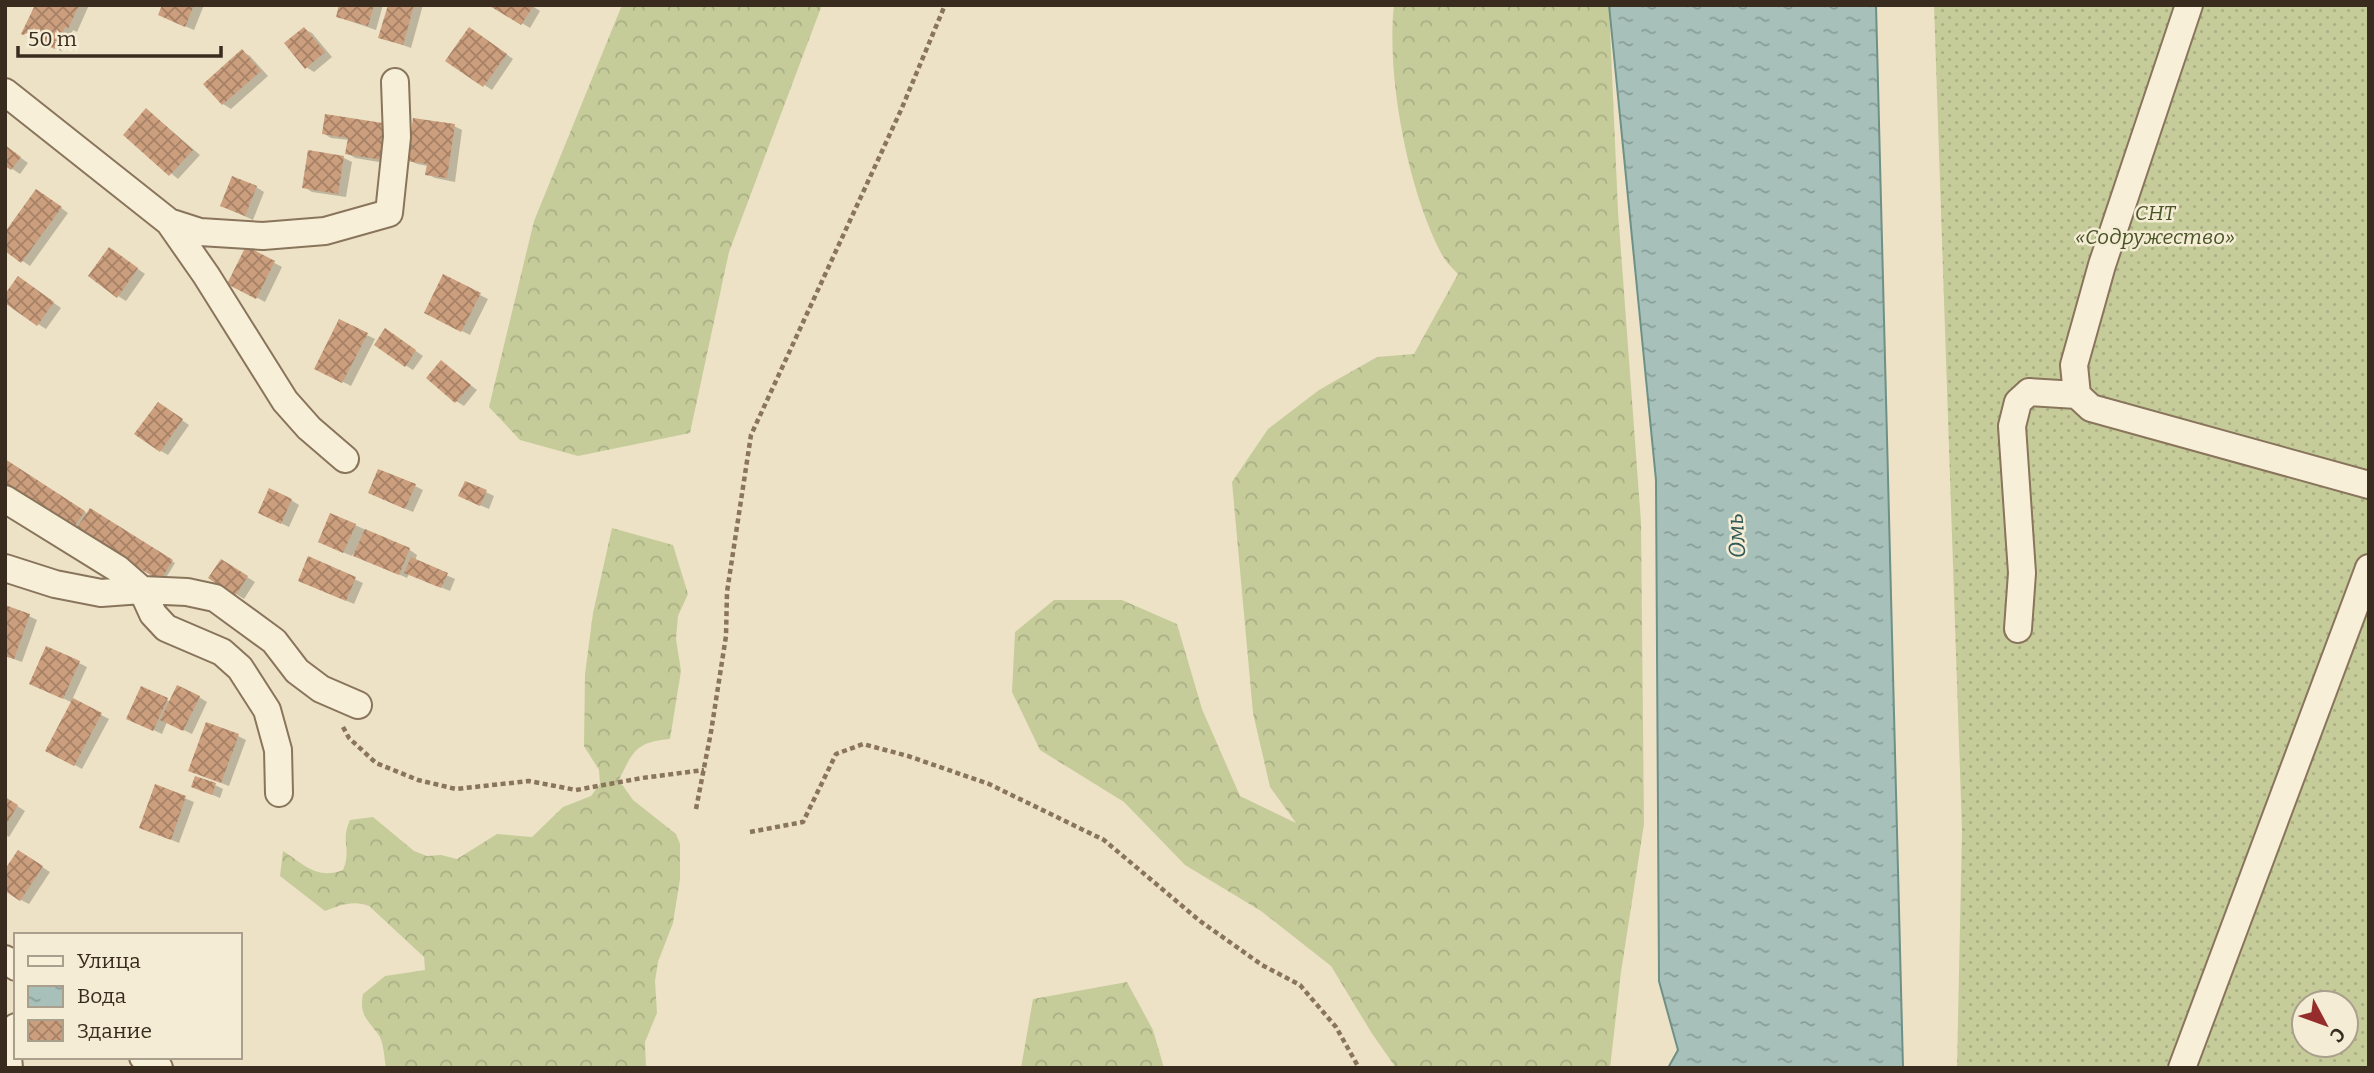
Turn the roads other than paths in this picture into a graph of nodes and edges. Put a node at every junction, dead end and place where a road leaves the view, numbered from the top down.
1 (2189, 5) edge
2 (395, 82) dead end
3 (5, 92) edge
4 (169, 222) junction
5 (2077, 395) junction
6 (345, 459) dead end
7 (2369, 485) edge
8 (5, 499) edge
9 (5, 568) edge
10 (2369, 568) edge
11 (142, 590) junction
12 (2018, 629) dead end
13 (358, 705) dead end
14 (279, 793) dead end
15 (14, 1034) edge
16 (9, 1068) edge
17 (2182, 1068) edge

1 - 5 street
2 - 4 street
3 - 4 street
4 - 6 street
5 - 7 street
5 - 12 street
8 - 11 street
9 - 11 street
10 - 17 street
11 - 13 street
11 - 14 street
15 - 16 street

